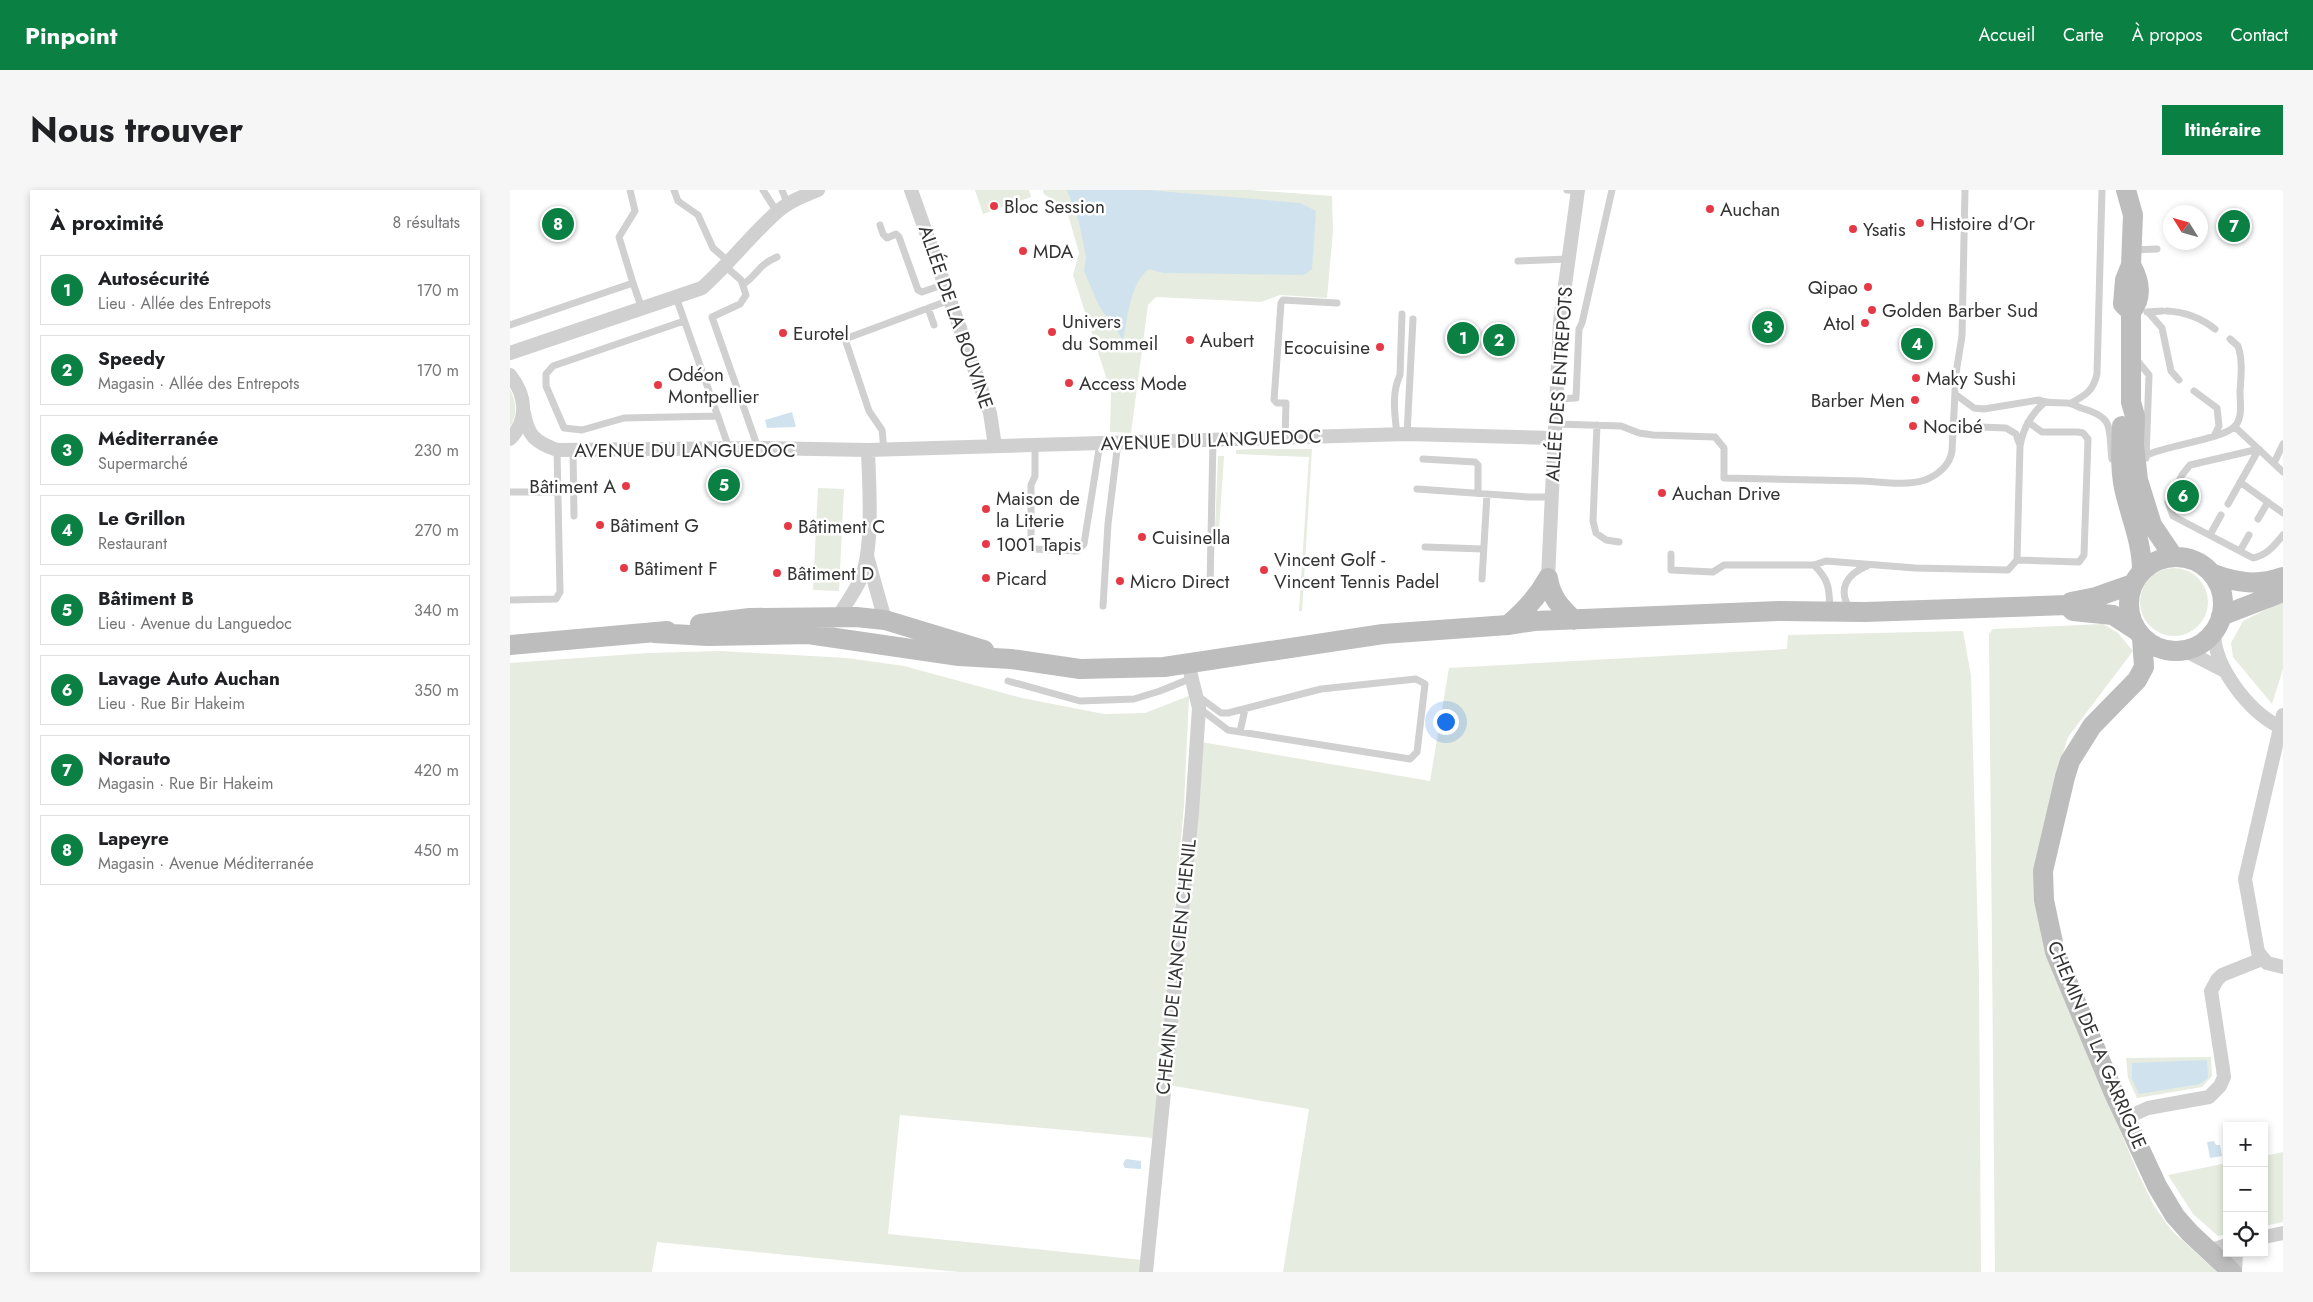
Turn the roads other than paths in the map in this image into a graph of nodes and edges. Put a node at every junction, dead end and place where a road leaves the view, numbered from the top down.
1 (630, 190) edge
2 (674, 190) edge
3 (763, 190) edge
4 (782, 190) edge
5 (818, 190) edge
6 (911, 190) edge
7 (1575, 190) edge
8 (1612, 190) edge
9 (1965, 190) edge
10 (2102, 190) edge
11 (2126, 190) edge
12 (2140, 190) edge
13 (782, 208) junction
14 (2133, 215) junction
15 (880, 225) dead end
16 (2157, 250) dead end
17 (778, 257) dead end
18 (2132, 258) junction
19 (1568, 259) junction
20 (1518, 261) dead end
21 (728, 265) junction
22 (633, 283) junction
23 (744, 284) junction
24 (944, 284) junction
25 (676, 297) junction
26 (950, 300) junction
27 (1338, 303) dead end
28 (928, 308) junction
29 (642, 309) junction
30 (2140, 312) junction
31 (1402, 314) dead end
32 (1413, 319) dead end
33 (684, 320) junction
34 (934, 324) dead end
35 (510, 325) edge
36 (2215, 329) dead end
37 (2230, 339) dead end
38 (510, 354) edge
39 (2131, 354) junction
40 (510, 375) edge
41 (2179, 380) dead end
42 (2194, 391) dead end
43 (1955, 394) junction
44 (1556, 399) junction
45 (2045, 402) junction
46 (2131, 402) junction
47 (2071, 403) junction
48 (524, 413) junction
49 (718, 416) junction
50 (2028, 422) junction
51 (1596, 425) junction
52 (1953, 426) junction
53 (2235, 426) junction
54 (1555, 431) junction
55 (1402, 435) junction
56 (2214, 436) junction
57 (1284, 438) junction
58 (510, 439) edge
59 (1213, 440) junction
60 (1118, 442) junction
61 (1100, 443) junction
62 (1035, 444) junction
63 (2283, 444) edge
64 (995, 446) junction
65 (2020, 446) junction
66 (758, 448) junction
67 (729, 449) junction
68 (2259, 449) junction
69 (557, 450) junction
70 (574, 450) junction
71 (868, 450) junction
72 (884, 450) junction
73 (2147, 455) junction
74 (1423, 459) dead end
75 (2274, 463) junction
76 (2283, 472) edge
77 (2240, 482) junction
78 (2124, 486) junction
79 (1417, 489) dead end
80 (510, 492) edge
81 (558, 492) junction
82 (1478, 493) junction
83 (1487, 494) junction
84 (2143, 495) junction
85 (1552, 497) junction
86 (2268, 502) junction
87 (2228, 504) dead end
88 (2283, 513) edge
89 (2221, 515) dead end
90 (574, 516) dead end
91 (2258, 519) dead end
92 (2210, 535) junction
93 (2248, 535) dead end
94 (2283, 535) edge
95 (1619, 542) dead end
96 (1426, 547) dead end
97 (1483, 549) junction
98 (2240, 551) junction
99 (867, 552) junction
100 (1671, 554) dead end
101 (2173, 556) junction
102 (2017, 560) junction
103 (1814, 566) junction
104 (1868, 566) junction
105 (2212, 574) junction
106 (2138, 577) junction
107 (2283, 577) edge
108 (1482, 579) dead end
109 (1549, 585) junction
110 (1210, 586) dead end
111 (2283, 592) edge
112 (510, 600) edge
113 (2067, 605) junction
114 (1103, 606) dead end
115 (1848, 614) junction
116 (837, 618) junction
117 (885, 620) junction
118 (1574, 620) junction
119 (1521, 623) junction
120 (2218, 624) junction
121 (858, 625) junction
122 (654, 633) junction
123 (2139, 633) junction
124 (758, 634) junction
125 (882, 643) junction
126 (510, 645) edge
127 (2178, 651) junction
128 (1012, 659) junction
129 (2144, 668) junction
130 (1190, 670) junction
131 (2225, 671) junction
132 (1008, 681) dead end
133 (1198, 702) junction
134 (1245, 709) junction
135 (2282, 721) edge
136 (1240, 732) junction
137 (2262, 959) junction
138 (2283, 967) edge
139 (2126, 1118) junction
140 (2283, 1233) edge
141 (2268, 1236) edge
142 (2218, 1248) edge
143 (2235, 1257) edge
144 (1146, 1272) edge
145 (2233, 1272) edge

1 - 22 lane
2 - 21 lane
3 - 13 lane
4 - 13 lane
5 - 13 street
6 - 24 street, ALLÉE DE LA BOUVINE
7 - 19 street, ALLÉE DES ENTREPOTS
8 - 44 lane
9 - 43 lane
10 - 47 lane
11 - 14 street
12 - 14 street
13 - 21 street
14 - 18 street
15 - 24 lane
16 - 18 lane
17 - 23 lane
18 - 30 street
19 - 20 lane
19 - 44 street, ALLÉE DES ENTREPOTS
21 - 23 lane
21 - 25 street
22 - 29 lane
22 - 35 lane
23 - 66 lane
24 - 26 street, ALLÉE DE LA BOUVINE
25 - 29 street
25 - 33 lane
26 - 28 lane
26 - 64 street, ALLÉE DE LA BOUVINE
27 - 57 lane
28 - 34 lane
28 - 72 lane
29 - 38 street
30 - 36 lane
30 - 39 street
30 - 41 lane
31 - 55 lane
32 - 55 lane
33 - 49 lane
33 - 49 lane
37 - 53 lane
39 - 46 street
39 - 73 lane
40 - 48 street, AVENUE DU LANGUEDOC
42 - 56 lane
43 - 45 lane
43 - 52 lane
44 - 54 street, ALLÉE DES ENTREPOTS
45 - 47 lane
45 - 50 lane
46 - 78 street
46 - 84 street
47 - 78 lane
48 - 58 street
48 - 69 street, AVENUE DU LANGUEDOC
49 - 67 lane
50 - 65 lane
50 - 102 lane
51 - 52 lane
51 - 54 lane
51 - 95 lane
52 - 65 lane
53 - 56 lane
53 - 68 lane
54 - 55 street, AVENUE DU LANGUEDOC
54 - 85 street, ALLÉE DES ENTREPOTS
55 - 57 street, AVENUE DU LANGUEDOC
56 - 73 lane
57 - 59 street, AVENUE DU LANGUEDOC
59 - 60 street, AVENUE DU LANGUEDOC
59 - 110 lane
60 - 61 street, AVENUE DU LANGUEDOC
60 - 114 lane
61 - 62 street, AVENUE DU LANGUEDOC
61 - 62 lane
62 - 64 street, AVENUE DU LANGUEDOC
63 - 75 lane
64 - 72 street, AVENUE DU LANGUEDOC
65 - 102 lane
66 - 67 street, AVENUE DU LANGUEDOC
66 - 71 street, AVENUE DU LANGUEDOC
67 - 70 street, AVENUE DU LANGUEDOC
68 - 75 lane
68 - 77 lane
68 - 92 lane
69 - 70 street, AVENUE DU LANGUEDOC
69 - 81 lane
70 - 90 lane
71 - 72 street, AVENUE DU LANGUEDOC
71 - 99 street
73 - 84 lane
74 - 82 lane
75 - 76 lane
77 - 86 lane
77 - 87 lane
78 - 106 street
79 - 82 lane
80 - 81 lane
81 - 112 lane
82 - 83 lane
83 - 85 lane
83 - 97 lane
84 - 101 street
85 - 109 street, ALLÉE DES ENTREPOTS
86 - 88 lane
86 - 91 lane
89 - 92 lane
92 - 98 lane
93 - 98 lane
94 - 98 lane
96 - 97 lane
97 - 108 lane
99 - 116 street
99 - 117 street
100 - 103 lane
101 - 105 street
101 - 106 street
102 - 104 lane
103 - 104 lane
103 - 115 lane
104 - 115 lane
105 - 107 street
105 - 120 street
106 - 113 street
106 - 123 street
109 - 118 street
109 - 119 street
111 - 120 street
113 - 115 street
113 - 123 street
115 - 118 street
115 - 119 street
116 - 117 street
116 - 121 street
116 - 122 street
117 - 121 street
117 - 128 street
118 - 119 street
119 - 130 street
120 - 127 street
120 - 131 street
121 - 124 street
121 - 125 street
122 - 124 street
122 - 126 street
123 - 127 street
123 - 129 street
124 - 125 street
125 - 128 street
127 - 129 street, CHEMIN DE LA GARRIGUE
127 - 131 street
128 - 130 street
129 - 139 street, CHEMIN DE LA GARRIGUE
130 - 132 lane
130 - 133 street, CHEMIN DE L'ANCIEN CHENIL
131 - 135 street
133 - 134 lane
133 - 136 lane
133 - 144 street, CHEMIN DE L'ANCIEN CHENIL
134 - 136 lane
134 - 136 lane
135 - 137 street
137 - 138 street
137 - 139 street
139 - 142 street, CHEMIN DE LA GARRIGUE
140 - 141 street
142 - 145 street, CHEMIN DE LA GARRIGUE
143 - 145 street

